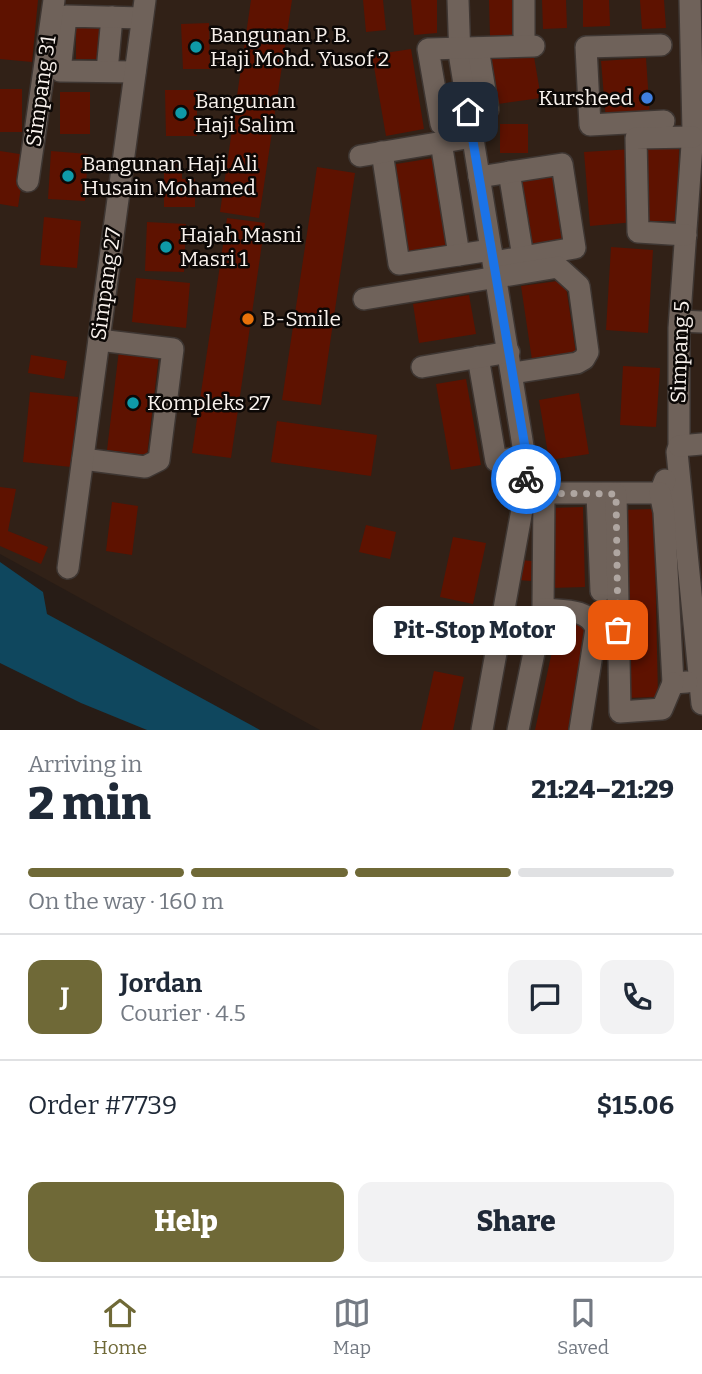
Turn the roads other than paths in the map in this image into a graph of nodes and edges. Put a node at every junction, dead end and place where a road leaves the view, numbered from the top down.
1 (54, 0) edge
2 (458, 0) edge
3 (524, 0) edge
4 (690, 0) edge
5 (144, 9) edge
6 (111, 17) junction
7 (661, 45) dead end
8 (469, 48) junction
9 (107, 71) junction
10 (135, 72) junction
11 (663, 121) dead end
12 (470, 123) junction
13 (693, 137) junction
14 (440, 142) junction
15 (382, 152) junction
16 (360, 156) dead end
17 (509, 172) junction
18 (480, 177) junction
19 (28, 181) dead end
20 (691, 244) edge
21 (459, 255) junction
22 (523, 257) junction
23 (494, 262) junction
24 (364, 299) dead end
25 (680, 321) junction
26 (702, 322) edge
27 (99, 340) junction
28 (478, 357) junction
29 (511, 363) junction
30 (422, 367) dead end
31 (702, 444) edge
32 (678, 449) junction
33 (526, 456) junction
34 (83, 458) junction
35 (535, 493) junction
36 (660, 493) junction
37 (606, 494) junction
38 (68, 568) dead end
39 (601, 591) dead end
40 (543, 609) junction
41 (699, 681) junction
42 (673, 683) junction
43 (702, 704) edge
44 (482, 730) edge
45 (518, 730) edge
46 (580, 730) edge

1 - 19 street, Simpang 31
2 - 8 street
3 - 8 street
4 - 13 street, Simpang 5
5 - 6 street
5 - 10 street, Simpang 27
6 - 9 street
6 - 9 street
7 - 11 street
8 - 12 street
8 - 12 street
9 - 10 street
10 - 27 street, Simpang 27
12 - 14 street
12 - 18 street
13 - 20 street, Simpang 5
13 - 20 street
14 - 15 street
14 - 21 street
15 - 16 street
15 - 21 street
17 - 18 street
17 - 22 street
17 - 22 street
18 - 23 street
20 - 25 street, Simpang 5
21 - 23 street
22 - 23 street
23 - 24 street
23 - 29 street
23 - 29 street
25 - 26 street
25 - 32 street, Simpang 5
27 - 34 street, Simpang 27
27 - 34 street
28 - 29 street
28 - 30 street
28 - 33 street
29 - 33 street
31 - 32 street
32 - 36 street
32 - 41 street, Simpang 5
33 - 35 street
34 - 38 street, Simpang 27
35 - 37 street
35 - 40 street
35 - 44 street
36 - 37 street
36 - 42 street
37 - 39 street
37 - 42 street
40 - 45 street
40 - 46 street
41 - 42 street
41 - 43 street, Simpang 5

